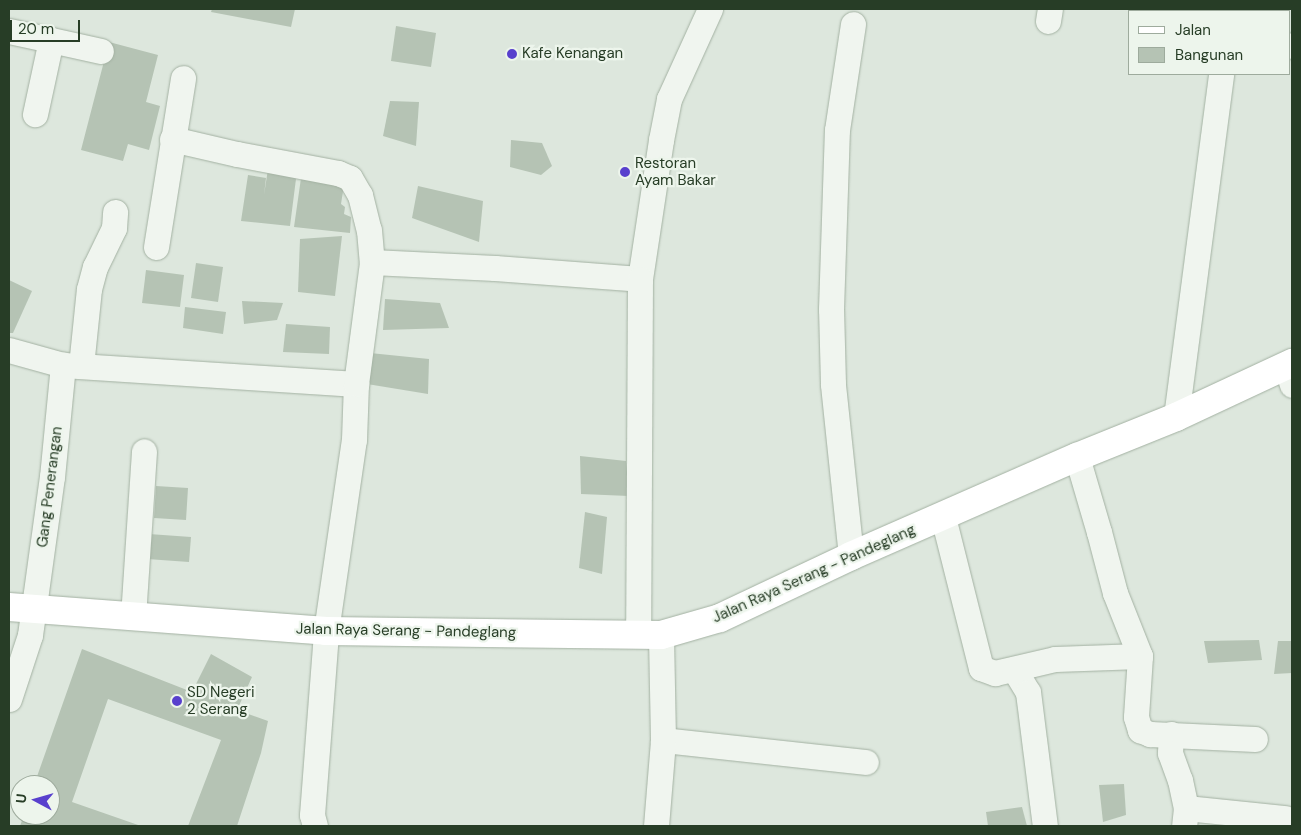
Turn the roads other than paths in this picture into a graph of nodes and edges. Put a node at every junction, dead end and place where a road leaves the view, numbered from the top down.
1 (710, 9) edge
2 (853, 24) dead end
3 (9, 31) edge
4 (51, 40) junction
5 (101, 51) dead end
6 (1221, 75) edge
7 (183, 78) dead end
8 (35, 114) dead end
9 (172, 139) junction
10 (115, 212) dead end
11 (156, 247) dead end
12 (372, 262) junction
13 (640, 279) junction
14 (9, 350) edge
15 (72, 365) junction
16 (1290, 371) edge
17 (356, 384) junction
18 (1176, 417) junction
19 (144, 451) dead end
20 (1076, 457) junction
21 (943, 517) junction
22 (851, 556) junction
23 (21, 607) edge
24 (133, 617) junction
25 (326, 631) junction
26 (649, 635) junction
27 (1140, 656) junction
28 (1014, 670) junction
29 (9, 699) edge
30 (1171, 734) junction
31 (1255, 739) dead end
32 (663, 740) junction
33 (866, 762) dead end
34 (1185, 817) edge
35 (1285, 818) dead end
36 (315, 826) edge
37 (656, 826) edge
38 (1045, 826) edge

1 - 13 street
2 - 22 street
3 - 4 street
4 - 5 street
4 - 8 street
6 - 18 street
7 - 9 street
9 - 11 street
9 - 12 street
10 - 15 street, Gang Penerangan
12 - 13 street
12 - 17 street
13 - 26 street
14 - 15 street
15 - 17 street
15 - 23 street, Gang Penerangan
16 - 18 main road, Jalan Raya Serang - Pandeglang
17 - 25 street
18 - 20 main road, Jalan Raya Serang - Pandeglang
19 - 24 street
20 - 21 main road, Jalan Raya Serang - Pandeglang
20 - 27 street
21 - 22 main road, Jalan Raya Serang - Pandeglang
21 - 28 street
22 - 26 main road, Jalan Raya Serang - Pandeglang
23 - 24 main road, Jalan Raya Serang - Pandeglang
23 - 29 street, Gang Penerangan
24 - 25 main road, Jalan Raya Serang - Pandeglang
25 - 26 main road, Jalan Raya Serang - Pandeglang
25 - 36 street
26 - 32 street
27 - 28 street
27 - 30 street
28 - 38 street
30 - 31 street
30 - 34 street
32 - 33 street
32 - 37 street
34 - 35 street

